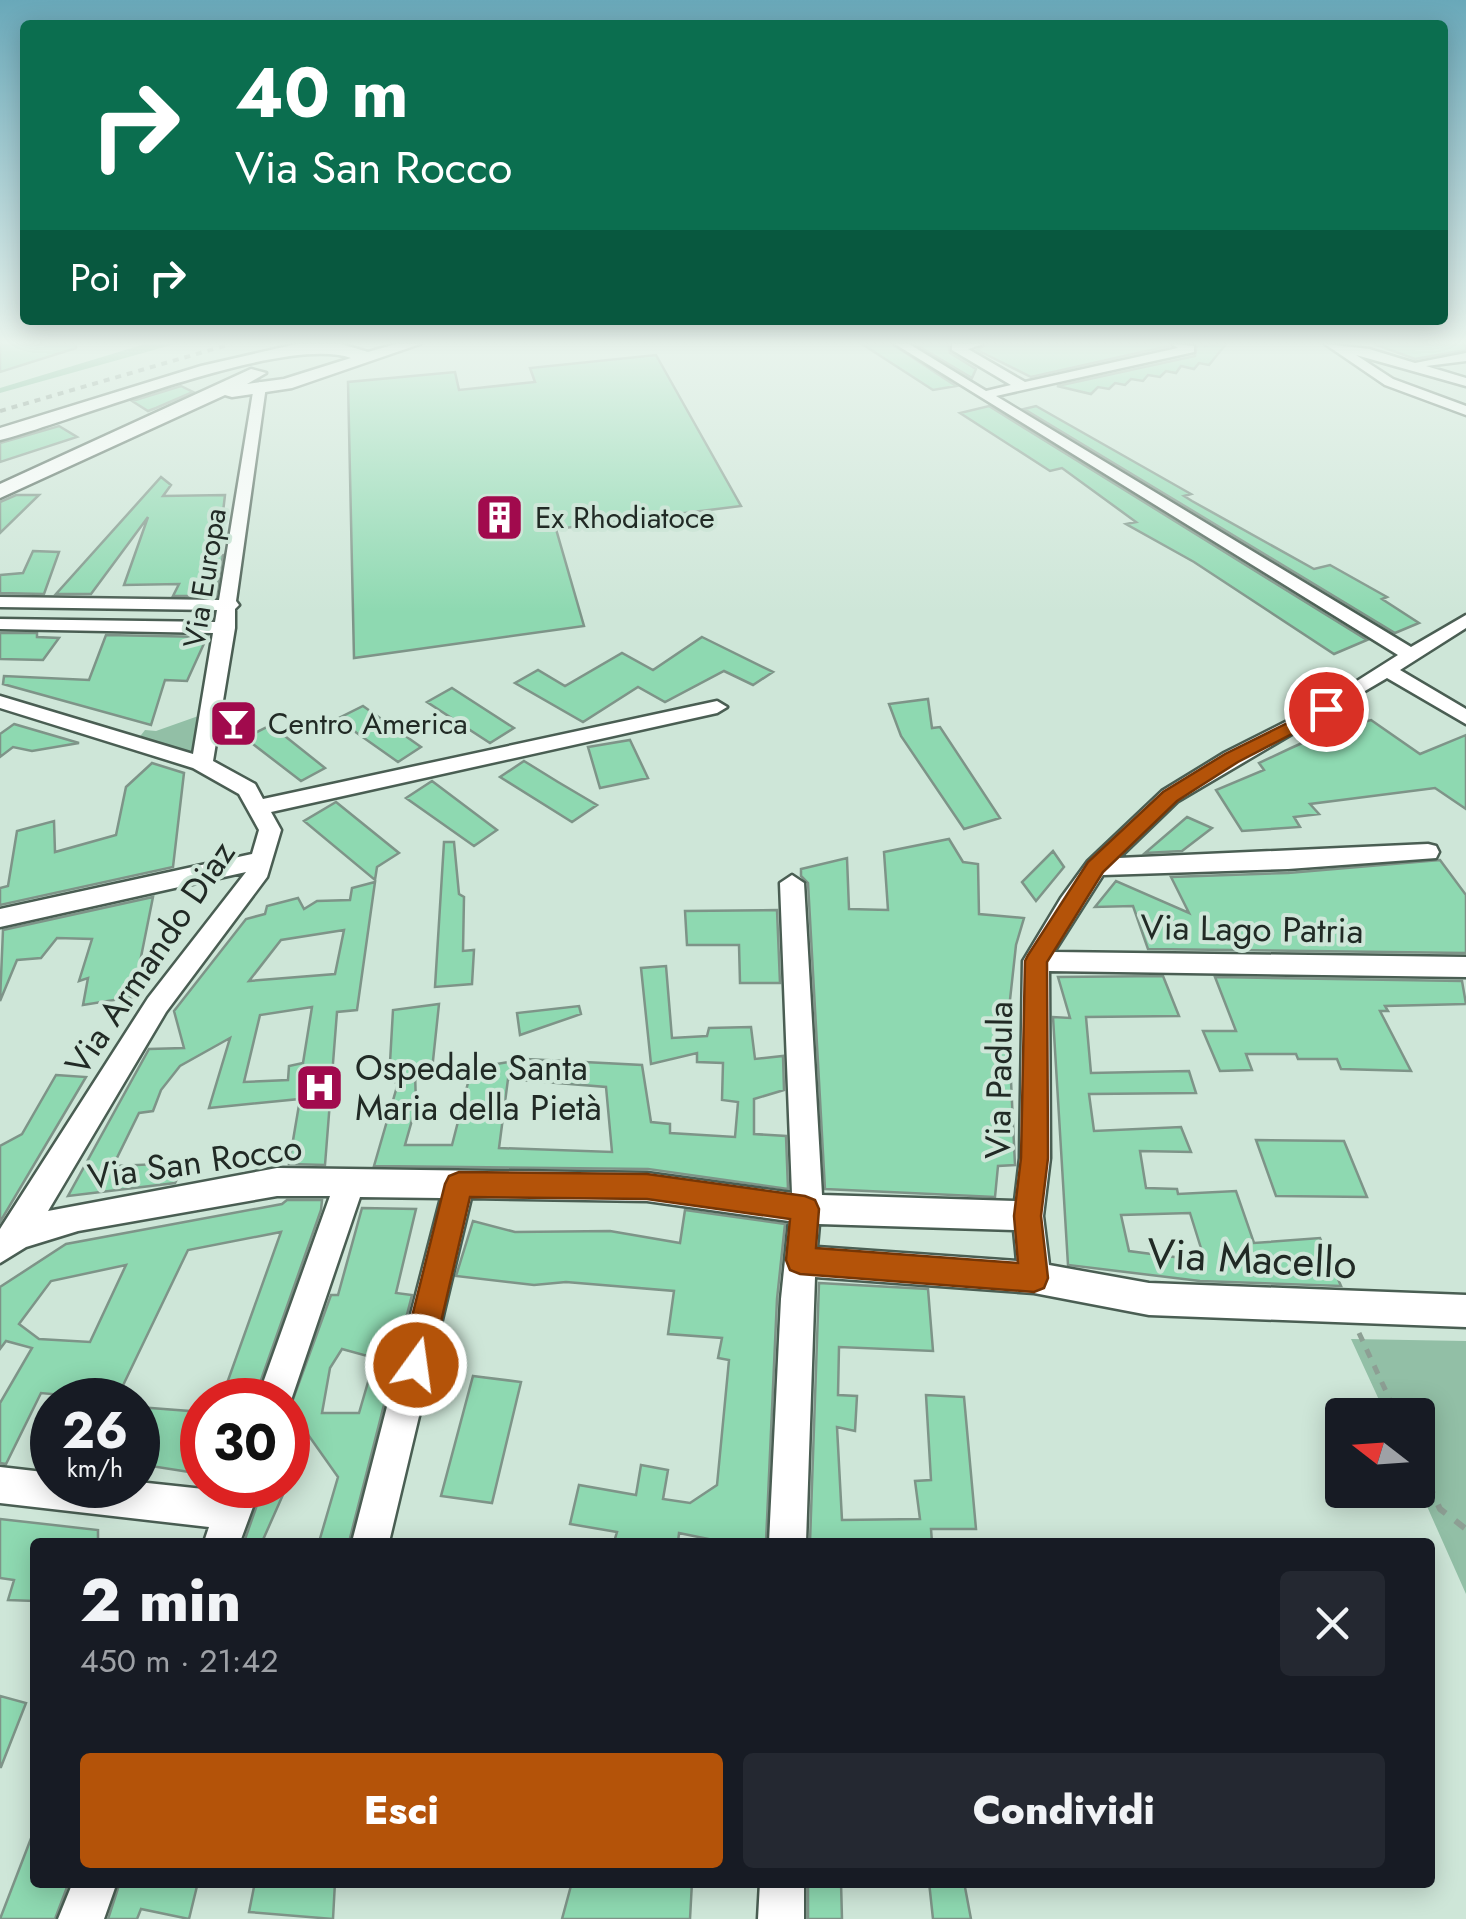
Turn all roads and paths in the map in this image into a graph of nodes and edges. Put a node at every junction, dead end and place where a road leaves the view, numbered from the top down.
1 (128, 434) edge
2 (255, 434) edge
3 (1047, 434) edge
4 (0, 492) edge
5 (0, 602) edge
6 (230, 605) junction
7 (1466, 620) edge
8 (0, 624) edge
9 (226, 628) junction
10 (1440, 637) junction
11 (1466, 648) edge
12 (1411, 655) junction
13 (1387, 670) junction
14 (0, 702) edge
15 (717, 706) dead end
16 (1466, 718) edge
17 (201, 764) junction
18 (259, 807) junction
19 (1428, 852) dead end
20 (262, 860) junction
21 (1096, 867) junction
22 (792, 883) dead end
23 (0, 918) edge
24 (1036, 961) junction
25 (1466, 967) edge
26 (350, 1182) junction
27 (459, 1184) junction
28 (805, 1209) junction
29 (1028, 1216) junction
30 (8, 1241) edge
31 (800, 1260) junction
32 (1034, 1278) junction
33 (1348, 1306) junction
34 (1466, 1311) edge
35 (282, 1378) edge
36 (1389, 1398) edge
37 (0, 1485) edge
38 (1435, 1498) edge
39 (233, 1513) edge
40 (1466, 1529) edge
41 (371, 1538) edge
42 (787, 1538) edge
43 (93, 1888) edge
44 (782, 1888) edge
45 (80, 1919) edge
46 (782, 1919) edge

1 - 4 street
2 - 6 street, Via Europa
3 - 12 street
5 - 6 street
6 - 9 street, Via Europa
7 - 10 street, Via Padula
8 - 9 street
9 - 17 street, Via Europa
10 - 11 street
10 - 12 street, Via Padula
12 - 13 street, Via Padula
13 - 16 street
13 - 21 street, Via Padula
14 - 17 street, Via Armando Diaz
15 - 18 street
17 - 18 street, Via Armando Diaz
18 - 20 street, Via Armando Diaz
19 - 21 street
20 - 23 street
20 - 30 street, Via Armando Diaz
21 - 24 street, Via Padula
22 - 28 street
24 - 25 street, Via Lago Patria
24 - 29 street, Via Padula
26 - 27 street, Via San Rocco
26 - 30 street, Via San Rocco
26 - 35 street
27 - 28 street, Via San Rocco
27 - 41 street
28 - 29 street, Via San Rocco
28 - 31 street
29 - 32 street, Via Padula
31 - 32 street, Via Macello
31 - 42 street
32 - 33 street, Via Macello
33 - 34 street, Via Macello
33 - 36 path
37 - 39 street
38 - 40 path
43 - 45 street
44 - 46 street

